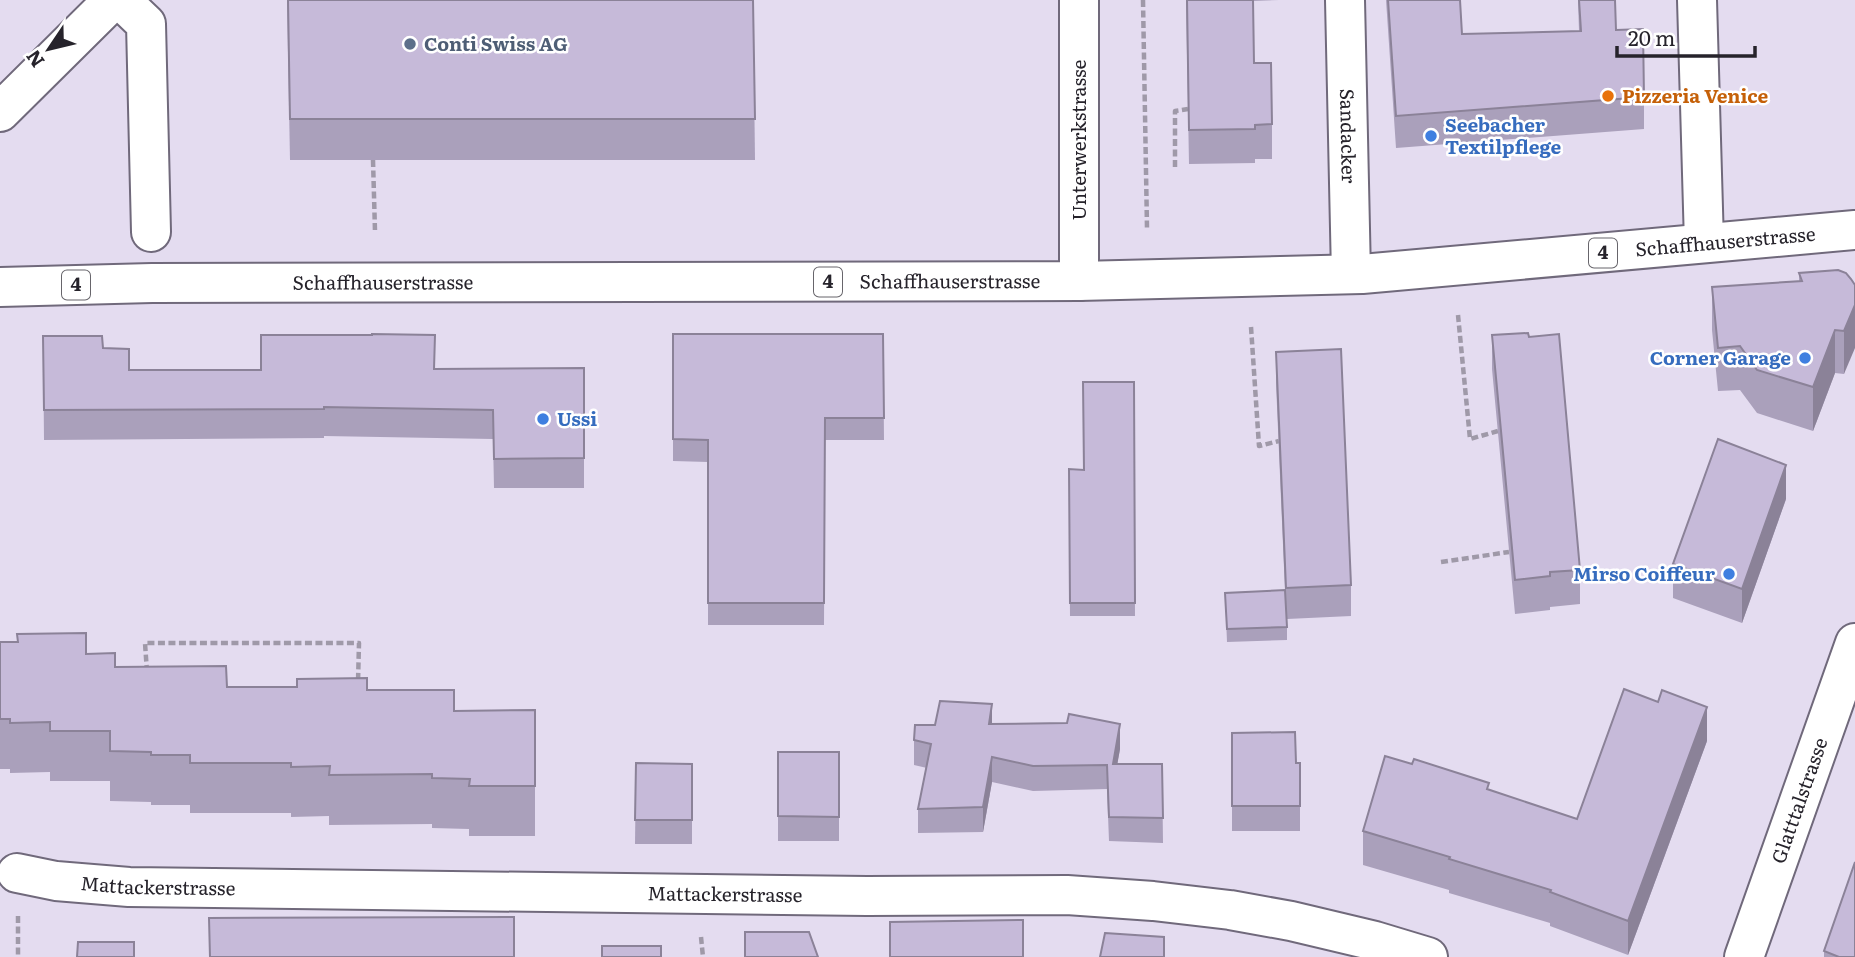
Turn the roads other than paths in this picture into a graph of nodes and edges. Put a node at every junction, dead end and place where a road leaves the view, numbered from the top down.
1 (113, 0) edge
2 (121, 0) edge
3 (1079, 0) edge
4 (1345, 0) edge
5 (1697, 0) edge
6 (0, 112) edge
7 (1855, 230) edge
8 (151, 232) dead end
9 (1704, 243) junction
10 (1351, 274) junction
11 (1079, 281) junction
12 (0, 286) edge
13 (1855, 643) edge
14 (17, 873) dead end
15 (1428, 957) edge
16 (1744, 957) edge

1 - 6 street
2 - 8 street
3 - 11 street, Unterwerkstrasse
4 - 10 street, Sandacker
5 - 9 street
7 - 9 street, Schaffhauserstrasse / 4
9 - 10 street, Schaffhauserstrasse / 4
10 - 11 street, Schaffhauserstrasse / 4
11 - 12 street, Schaffhauserstrasse / 4
13 - 16 street, Glatttalstrasse
14 - 15 street, Mattackerstrasse

